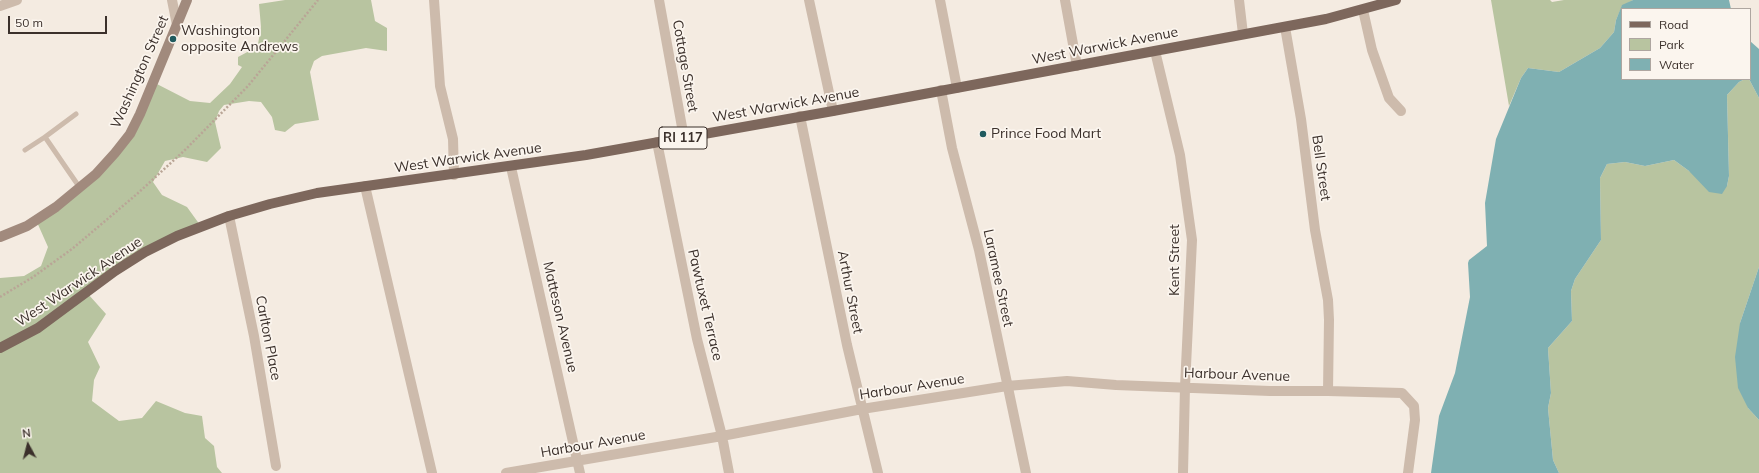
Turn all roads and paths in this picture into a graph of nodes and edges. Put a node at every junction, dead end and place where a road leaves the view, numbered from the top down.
1 (17, 0) edge
2 (172, 0) edge
3 (187, 0) edge
4 (318, 0) edge
5 (434, 0) edge
6 (658, 0) edge
7 (809, 0) edge
8 (940, 0) edge
9 (1065, 0) edge
10 (1239, 0) edge
11 (1396, 0) edge
12 (0, 6) edge
13 (1363, 10) junction
14 (177, 25) junction
15 (1285, 27) junction
16 (1243, 34) junction
17 (1155, 51) junction
18 (1077, 66) junction
19 (958, 88) junction
20 (941, 90) junction
21 (833, 111) junction
22 (1401, 111) dead end
23 (76, 114) dead end
24 (800, 116) junction
25 (45, 137) junction
26 (684, 138) junction
27 (656, 142) junction
28 (25, 150) dead end
29 (511, 167) junction
30 (454, 175) junction
31 (365, 186) junction
32 (80, 188) junction
33 (229, 216) junction
34 (0, 237) edge
35 (0, 298) edge
36 (0, 348) edge
37 (1007, 386) junction
38 (1185, 387) junction
39 (1328, 391) junction
40 (862, 408) junction
41 (722, 436) junction
42 (578, 461) junction
43 (276, 466) dead end
44 (432, 473) edge
45 (506, 473) edge
46 (580, 473) edge
47 (729, 473) edge
48 (878, 473) edge
49 (1026, 473) edge
50 (1183, 473) edge
51 (1408, 473) edge

1 - 12 street
2 - 14 street
3 - 14 main road, Washington Street
4 - 35 path
5 - 30 street
6 - 26 street, Cottage Street
7 - 21 street
8 - 19 street
9 - 18 street
10 - 16 street
11 - 13 main road, West Warwick Avenue / RI 117
13 - 15 main road, West Warwick Avenue / RI 117
13 - 22 street
14 - 32 main road, Washington Street
15 - 16 main road, West Warwick Avenue / RI 117
15 - 39 street, Bell Street
16 - 17 main road, West Warwick Avenue / RI 117
17 - 18 main road, West Warwick Avenue / RI 117
17 - 38 street, Kent Street
18 - 19 main road, West Warwick Avenue / RI 117
19 - 20 main road, West Warwick Avenue / RI 117
20 - 21 main road, West Warwick Avenue / RI 117
20 - 37 street, Laramee Street
21 - 24 main road, West Warwick Avenue / RI 117
23 - 25 lane
24 - 26 main road, West Warwick Avenue / RI 117
24 - 40 street, Arthur Street
25 - 28 lane
25 - 32 lane
26 - 27 main road, West Warwick Avenue / RI 117
27 - 29 main road, West Warwick Avenue / RI 117
27 - 41 street, Pawtuxet Terrace
29 - 30 main road, West Warwick Avenue / RI 117
29 - 42 street, Matteson Avenue
30 - 31 main road, West Warwick Avenue / RI 117
31 - 33 main road, West Warwick Avenue / RI 117
31 - 44 street
32 - 34 main road, Washington Street
33 - 36 main road, West Warwick Avenue / RI 117
33 - 43 street, Carlton Place
37 - 38 street, Harbour Avenue
37 - 40 street, Harbour Avenue
37 - 49 street, Laramee Street
38 - 39 street, Harbour Avenue
38 - 50 street, Kent Street
39 - 51 street, Harbour Avenue
40 - 41 street, Harbour Avenue
40 - 48 street, Arthur Street
41 - 42 street, Harbour Avenue
41 - 47 street, Pawtuxet Terrace
42 - 45 street, Harbour Avenue
42 - 46 street, Matteson Avenue

